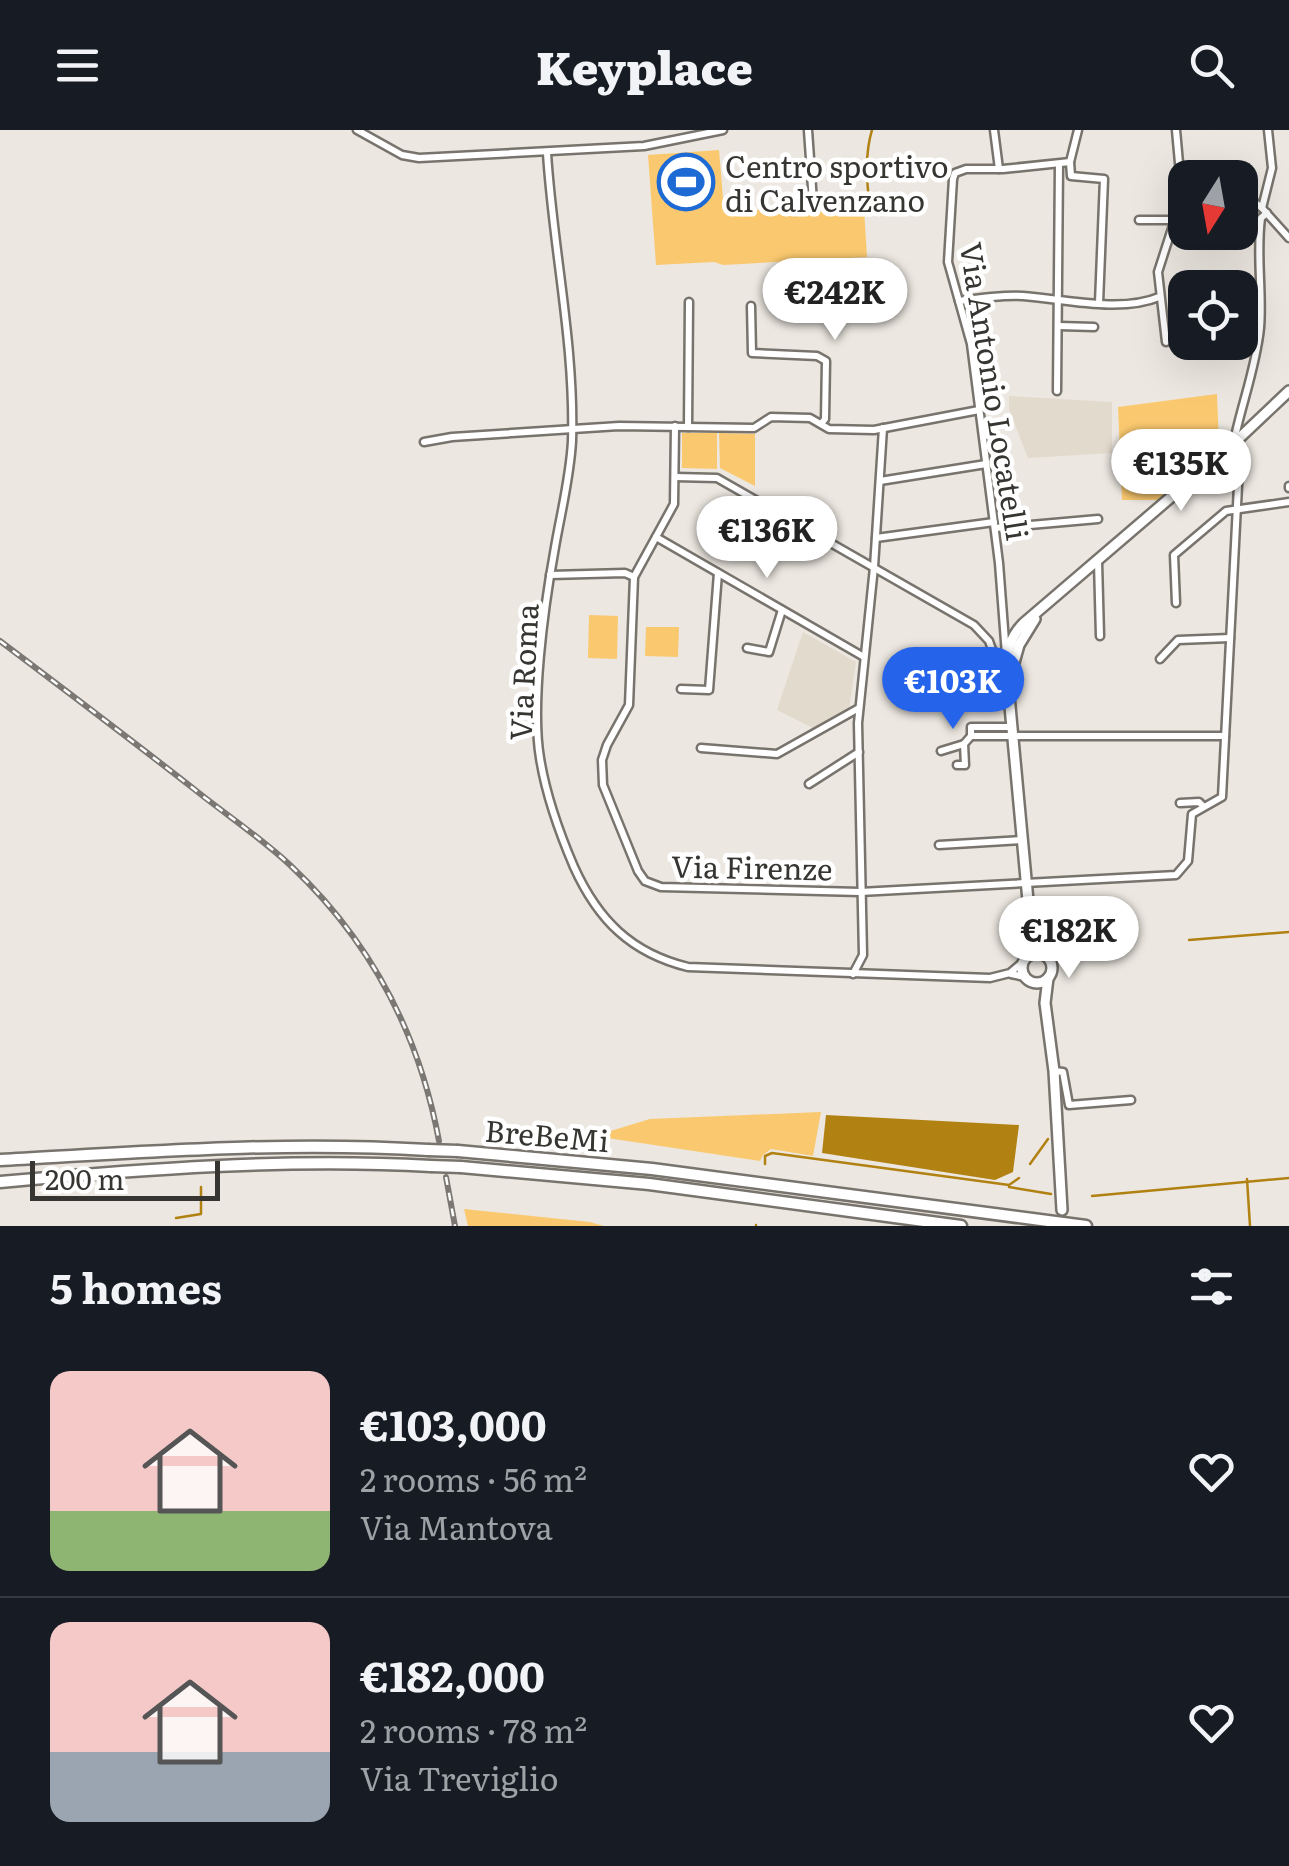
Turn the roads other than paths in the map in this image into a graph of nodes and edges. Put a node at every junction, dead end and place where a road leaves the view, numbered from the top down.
1 (357, 130) edge
2 (723, 130) edge
3 (808, 130) edge
4 (994, 130) edge
5 (1078, 130) edge
6 (1176, 130) edge
7 (1268, 130) edge
8 (547, 153) junction
9 (1179, 160) edge
10 (1070, 162) junction
11 (1060, 164) junction
12 (999, 169) junction
13 (813, 202) dead end
14 (1258, 205) edge
15 (1265, 210) junction
16 (1139, 220) dead end
17 (1168, 220) edge
18 (1289, 238) edge
19 (1168, 240) edge
20 (1159, 297) junction
21 (959, 301) junction
22 (689, 302) dead end
23 (1060, 302) junction
24 (1100, 303) junction
25 (751, 306) dead end
26 (1060, 326) junction
27 (1094, 327) dead end
28 (1166, 342) dead end
29 (1057, 391) dead end
30 (1289, 391) edge
31 (979, 410) junction
32 (821, 424) junction
33 (676, 426) junction
34 (688, 427) junction
35 (883, 428) junction
36 (571, 429) junction
37 (424, 442) dead end
38 (1233, 444) junction
39 (986, 464) junction
40 (674, 477) junction
41 (880, 481) junction
42 (1289, 502) edge
43 (1237, 507) junction
44 (1098, 519) dead end
45 (994, 525) junction
46 (656, 537) junction
47 (876, 538) junction
48 (1098, 562) junction
49 (874, 567) junction
50 (718, 572) junction
51 (550, 575) junction
52 (634, 577) junction
53 (1176, 602) dead end
54 (782, 610) junction
55 (1043, 610) junction
56 (1004, 618) junction
57 (1024, 623) junction
58 (1100, 636) dead end
59 (1230, 638) junction
60 (747, 648) dead end
61 (1009, 649) junction
62 (864, 658) junction
63 (1160, 658) dead end
64 (681, 689) dead end
65 (860, 708) junction
66 (1013, 731) junction
67 (1225, 736) junction
68 (964, 744) junction
69 (701, 748) dead end
70 (941, 751) dead end
71 (859, 752) junction
72 (958, 765) dead end
73 (809, 784) dead end
74 (1180, 803) dead end
75 (1203, 806) junction
76 (1021, 840) junction
77 (939, 846) dead end
78 (1025, 882) junction
79 (860, 892) junction
80 (1031, 933) junction
81 (1042, 953) junction
82 (863, 955) junction
83 (1026, 958) junction
84 (1010, 973) junction
85 (853, 974) junction
86 (874, 975) junction
87 (1048, 978) junction
88 (1029, 979) junction
89 (1045, 1003) junction
90 (1054, 1071) junction
91 (1131, 1100) dead end
92 (0, 1160) edge
93 (0, 1182) edge
94 (1062, 1210) dead end
95 (961, 1226) edge
96 (1086, 1226) edge

1 - 8 street
2 - 8 street
3 - 13 street
4 - 12 street
5 - 10 street
6 - 9 street
7 - 15 street
8 - 36 street, Via Roma
10 - 11 street
10 - 24 street
11 - 12 street
11 - 23 street
12 - 21 street, Via Antonio Locatelli
14 - 15 street
15 - 18 street
15 - 38 street
16 - 17 street
19 - 20 street
20 - 24 street
20 - 28 street
21 - 23 street
21 - 31 street, Via Antonio Locatelli
22 - 34 street
23 - 24 street
23 - 26 street
25 - 32 street
26 - 27 street
26 - 29 street
30 - 38 main road
31 - 35 street
31 - 39 street, Via Antonio Locatelli
32 - 34 street
32 - 35 street
33 - 34 street
33 - 36 street
33 - 40 street, Via Firenze
35 - 41 street
36 - 37 street
36 - 51 street, Via Roma
38 - 43 street
38 - 48 main road
39 - 41 street
39 - 45 street, Via Antonio Locatelli
40 - 46 street, Via Firenze
40 - 49 street
41 - 47 street
42 - 43 street
43 - 53 street
43 - 59 street
44 - 45 street
45 - 47 street
45 - 56 street, Via Antonio Locatelli
46 - 50 street
46 - 52 street, Via Firenze
47 - 49 street
48 - 55 main road
48 - 58 street
49 - 61 street
49 - 62 street
50 - 54 street
50 - 64 street
51 - 52 street
51 - 85 street, Via Roma
52 - 79 street, Via Firenze
54 - 60 street
54 - 62 street
55 - 57 main road
55 - 61 main road
56 - 57 street
56 - 61 street, Via Antonio Locatelli
57 - 61 main road
59 - 63 street
59 - 67 street
61 - 66 main road
62 - 65 street
65 - 69 street
65 - 71 street
66 - 67 street
66 - 68 street
66 - 76 main road
67 - 75 street
68 - 70 street
68 - 72 street
71 - 73 street
71 - 79 street
74 - 75 street
75 - 78 street
76 - 77 street
76 - 78 main road
78 - 79 street
78 - 80 main road
79 - 82 street
80 - 81 main road
80 - 83 main road
81 - 83 main road
81 - 87 main road
82 - 85 street
82 - 86 street
83 - 84 street
83 - 88 main road
84 - 86 street, Via Roma
84 - 88 street, Via Roma
85 - 86 street, Via Roma
87 - 88 main road
87 - 89 main road
88 - 89 main road
89 - 90 main road
90 - 91 street
90 - 94 main road
92 - 96 highway, BreBeMi, bridge
93 - 95 highway, BreBeMi, bridge

